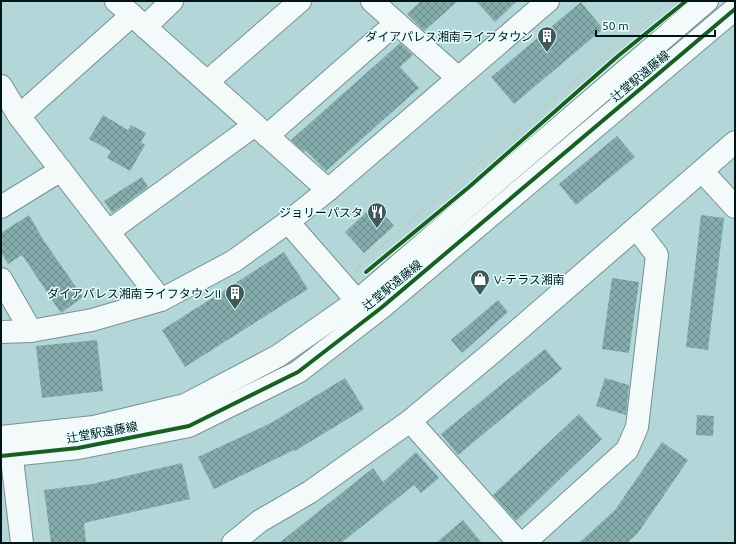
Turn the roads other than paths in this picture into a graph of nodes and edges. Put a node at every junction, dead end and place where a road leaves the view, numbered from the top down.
1 (172, 1) edge
2 (300, 1) edge
3 (548, 1) edge
4 (707, 1) edge
5 (735, 9) edge
6 (389, 10) edge
7 (131, 14) edge
8 (458, 78) junction
9 (207, 82) junction
10 (1, 86) edge
11 (19, 116) junction
12 (261, 130) junction
13 (735, 142) edge
14 (62, 170) junction
15 (702, 171) junction
16 (328, 190) junction
17 (1, 207) edge
18 (735, 207) edge
19 (288, 222) junction
20 (636, 229) junction
21 (109, 230) junction
22 (1, 279) edge
23 (161, 300) junction
24 (357, 301) junction
25 (31, 331) junction
26 (1, 332) edge
27 (410, 421) junction
28 (6, 447) edge
29 (22, 543) edge
30 (233, 543) edge
31 (519, 543) edge
32 (524, 543) edge

1 - 7 street
2 - 9 street
3 - 8 street
4 - 24 street, 辻堂駅遠藤線
5 - 28 street, 辻堂駅遠藤線
6 - 8 street
6 - 12 street
7 - 9 street
7 - 11 street
8 - 16 street
9 - 12 street
10 - 11 street
11 - 14 street
12 - 16 street
12 - 21 street
13 - 15 street
14 - 17 street
14 - 21 street
15 - 18 street
15 - 20 street
16 - 19 street
19 - 23 street
19 - 24 street
20 - 27 street
20 - 32 street
21 - 23 street
22 - 25 street
23 - 25 street
24 - 28 street, 辻堂駅遠藤線
25 - 26 street
27 - 30 street
27 - 31 street
28 - 29 street

